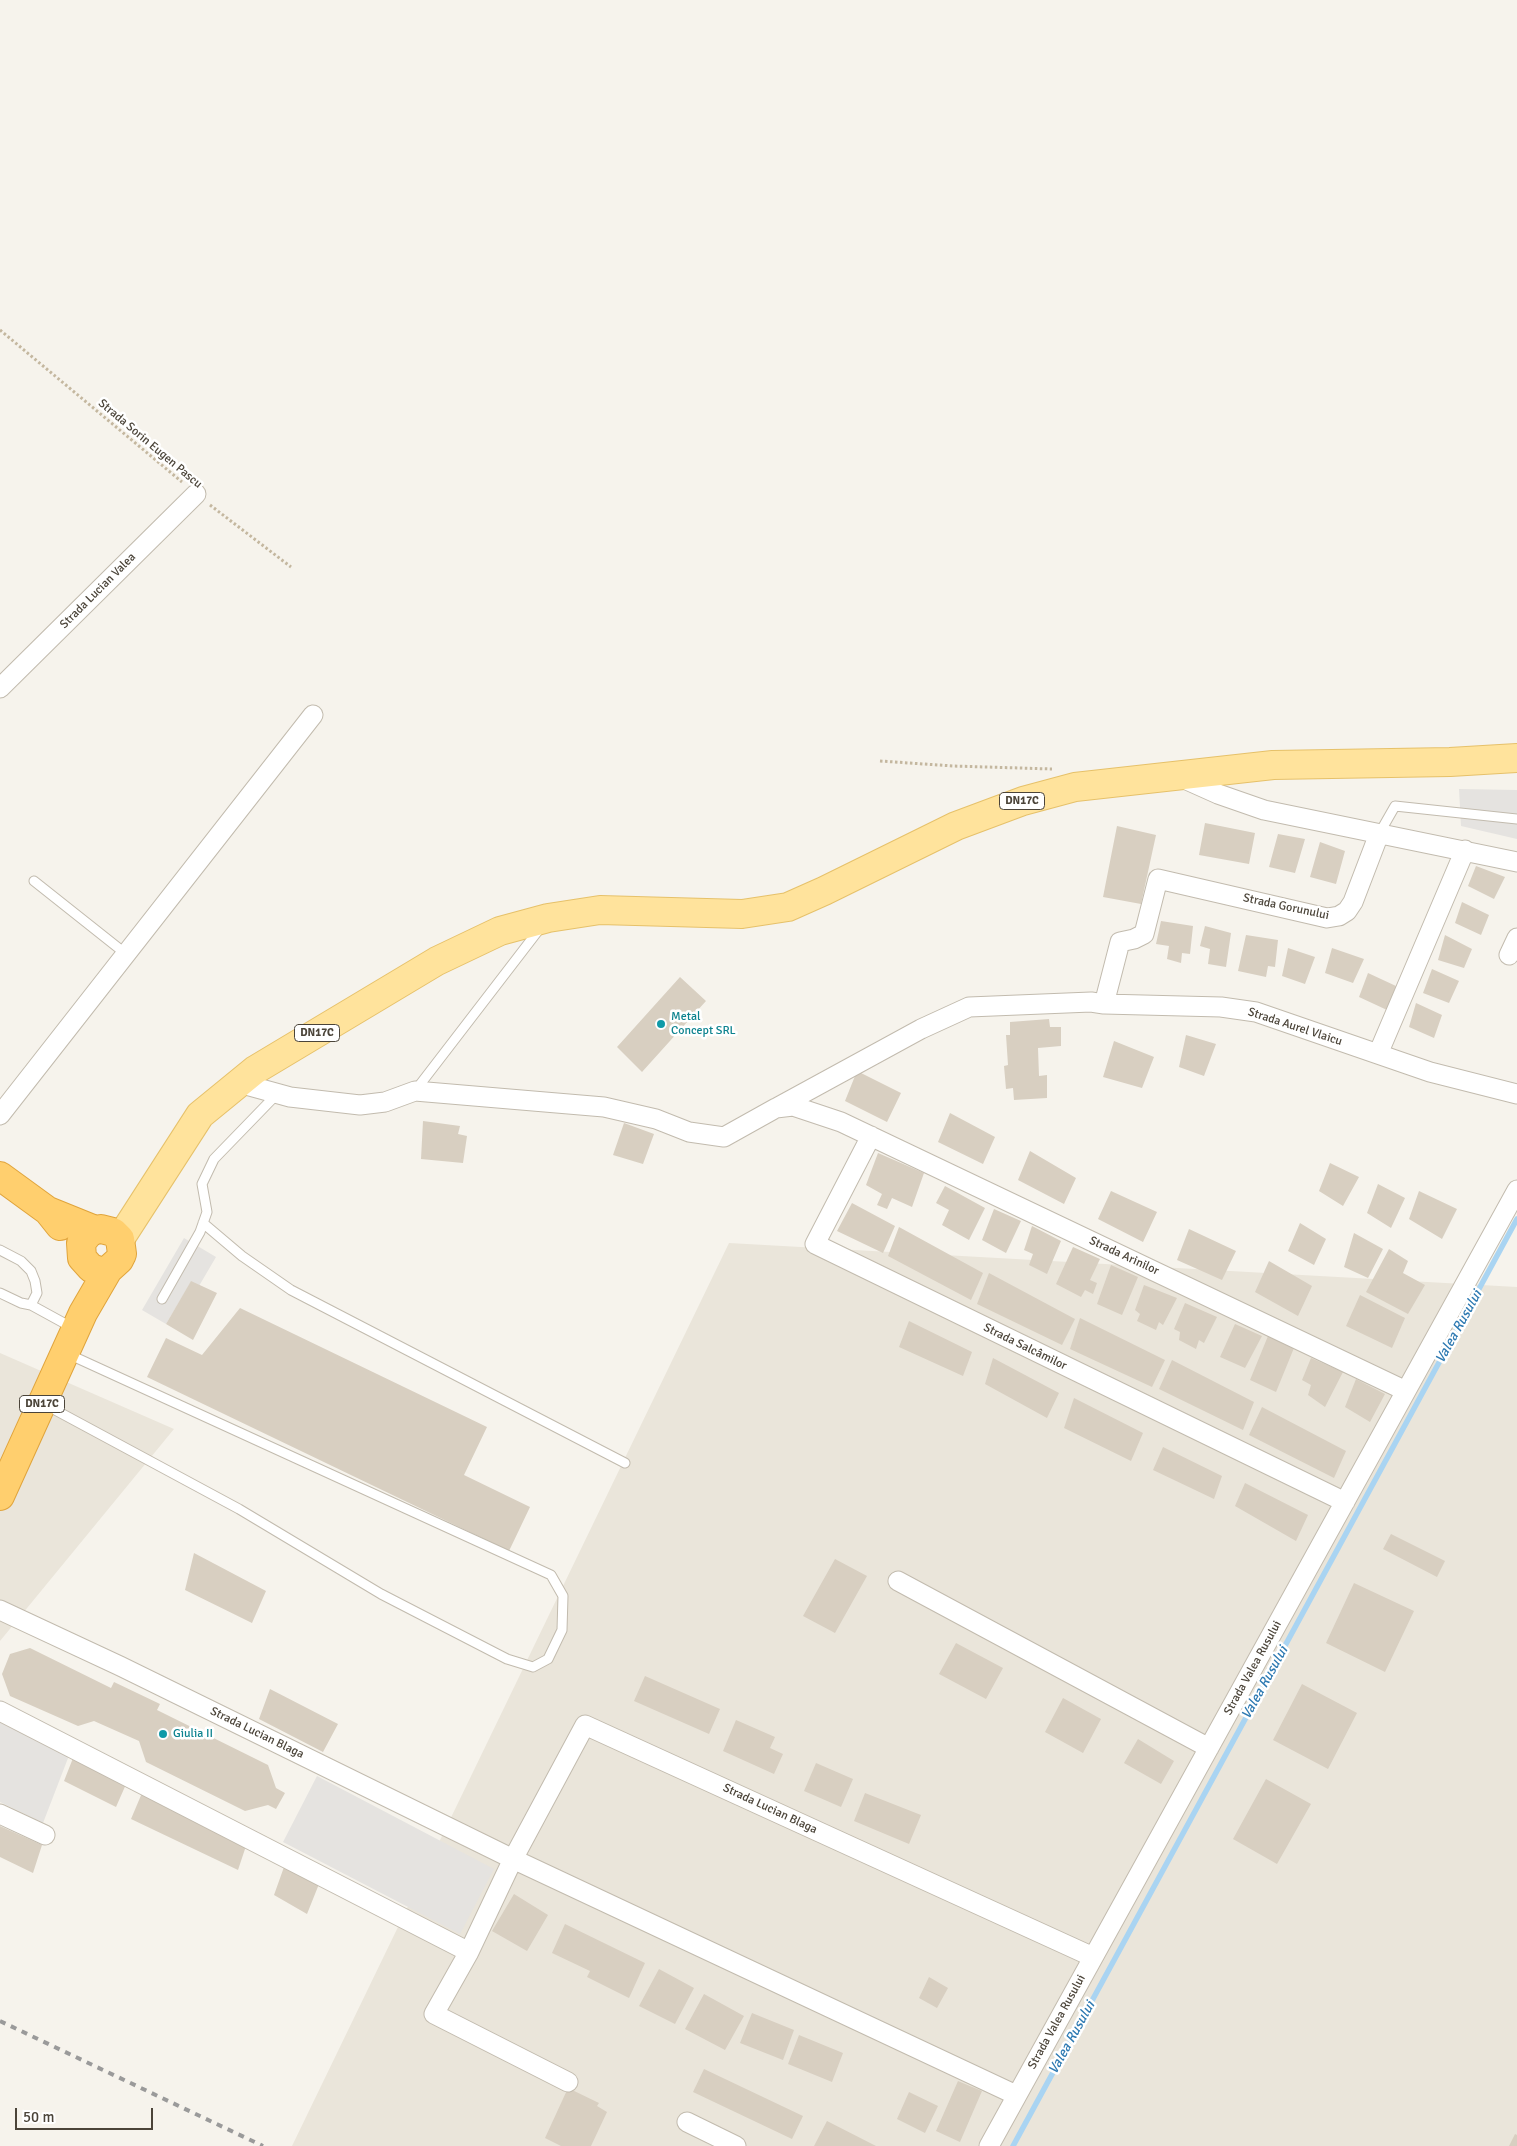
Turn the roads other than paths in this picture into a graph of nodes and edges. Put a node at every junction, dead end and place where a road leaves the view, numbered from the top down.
1 (196, 494) road end
2 (0, 688) edge
3 (313, 716) dead end
4 (1517, 758) edge
5 (1178, 776) junction
6 (1517, 819) edge
7 (1379, 834) junction
8 (1465, 850) junction
9 (1517, 862) edge
10 (34, 881) dead end
11 (548, 918) junction
12 (1517, 938) edge
13 (126, 954) junction
14 (1509, 955) dead end
15 (1104, 1004) junction
16 (1378, 1054) junction
17 (239, 1083) junction
18 (415, 1091) junction
19 (277, 1094) junction
20 (1517, 1094) edge
21 (776, 1108) junction
22 (0, 1115) edge
23 (871, 1136) junction
24 (0, 1176) edge
25 (1517, 1190) edge
26 (203, 1222) junction
27 (100, 1248) junction
28 (0, 1250) edge
29 (0, 1293) edge
30 (162, 1299) dead end
31 (31, 1305) junction
32 (75, 1331) junction
33 (1406, 1391) junction
34 (42, 1403) junction
35 (625, 1463) dead end
36 (0, 1496) edge
37 (1345, 1502) junction
38 (898, 1581) dead end
39 (0, 1610) edge
40 (0, 1711) edge
41 (1209, 1748) junction
42 (0, 1814) edge
43 (44, 1835) dead end
44 (513, 1859) junction
45 (469, 1952) junction
46 (1093, 1957) junction
47 (568, 2082) dead end
48 (1016, 2096) junction
49 (687, 2122) dead end
50 (736, 2146) edge
51 (989, 2146) edge

1 - 2 street, Strada Lucian Valea
3 - 13 street
4 - 5 main road, DN17C
5 - 7 street
5 - 11 main road, DN17C
6 - 7 lane
7 - 8 street
7 - 15 street, Strada Gorunului
8 - 9 street
8 - 16 street
10 - 13 lane
11 - 17 main road, DN17C
11 - 18 lane
12 - 14 street
13 - 22 street
15 - 16 street, Strada Aurel Vlaicu
15 - 21 street, Strada Aurel Vlaicu
16 - 20 street, Strada Aurel Vlaicu
17 - 19 street
17 - 27 main road, DN17C
18 - 19 street
18 - 21 street, Strada Aurel Vlaicu
19 - 26 lane
21 - 23 street, Strada Arinilor
23 - 33 street, Strada Arinilor
23 - 37 street, Strada Salcâmilor
24 - 27 highway
25 - 33 street, Strada Valea Rusului
26 - 30 lane
26 - 35 lane
27 - 32 highway, DN17C
28 - 31 lane
29 - 31 lane
31 - 32 lane
32 - 34 highway, DN17C
32 - 34 lane
33 - 37 street, Strada Valea Rusului
34 - 36 highway, DN17C
37 - 41 street, Strada Valea Rusului
38 - 41 street
39 - 44 street, Strada Lucian Blaga
40 - 45 street
41 - 46 street, Strada Valea Rusului
42 - 43 street
44 - 45 street, Strada Lucian Blaga
44 - 46 street, Strada Lucian Blaga
44 - 48 street, Strada Lucian Blaga
45 - 47 street, Strada Lucian Blaga
46 - 48 street, Strada Valea Rusului
48 - 51 street, Strada Valea Rusului
49 - 50 street

